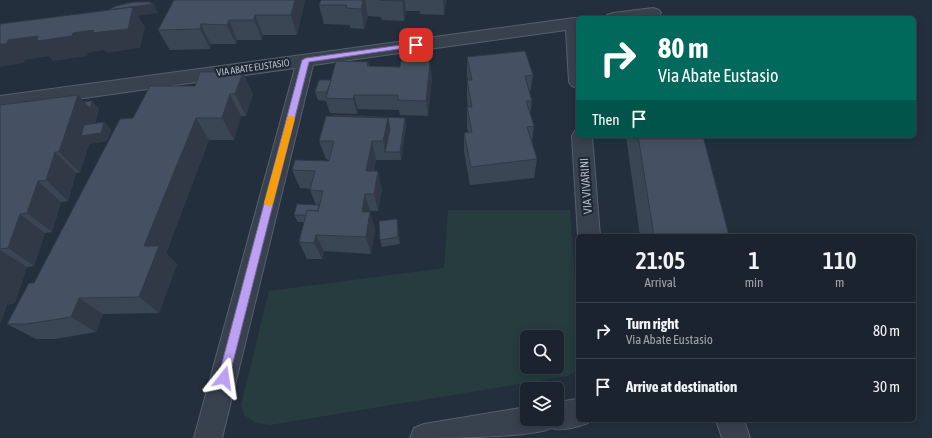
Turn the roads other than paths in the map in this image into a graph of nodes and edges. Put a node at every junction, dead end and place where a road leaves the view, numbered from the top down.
1 (654, 13) dead end
2 (629, 16) edge
3 (576, 23) edge
4 (306, 60) junction
5 (0, 103) edge
6 (582, 138) edge
7 (589, 234) edge
8 (576, 413) edge
9 (564, 415) edge
10 (731, 422) edge
11 (520, 424) edge
12 (476, 434) edge
13 (208, 438) edge
14 (424, 438) edge
15 (736, 438) edge

1 - 2 street
3 - 4 street, VIA ABATE EUSTASIO
4 - 5 street, VIA ABATE EUSTASIO
4 - 13 street
6 - 7 street, VIA VIVARINI
8 - 9 street
10 - 15 street
11 - 12 street
12 - 14 street

